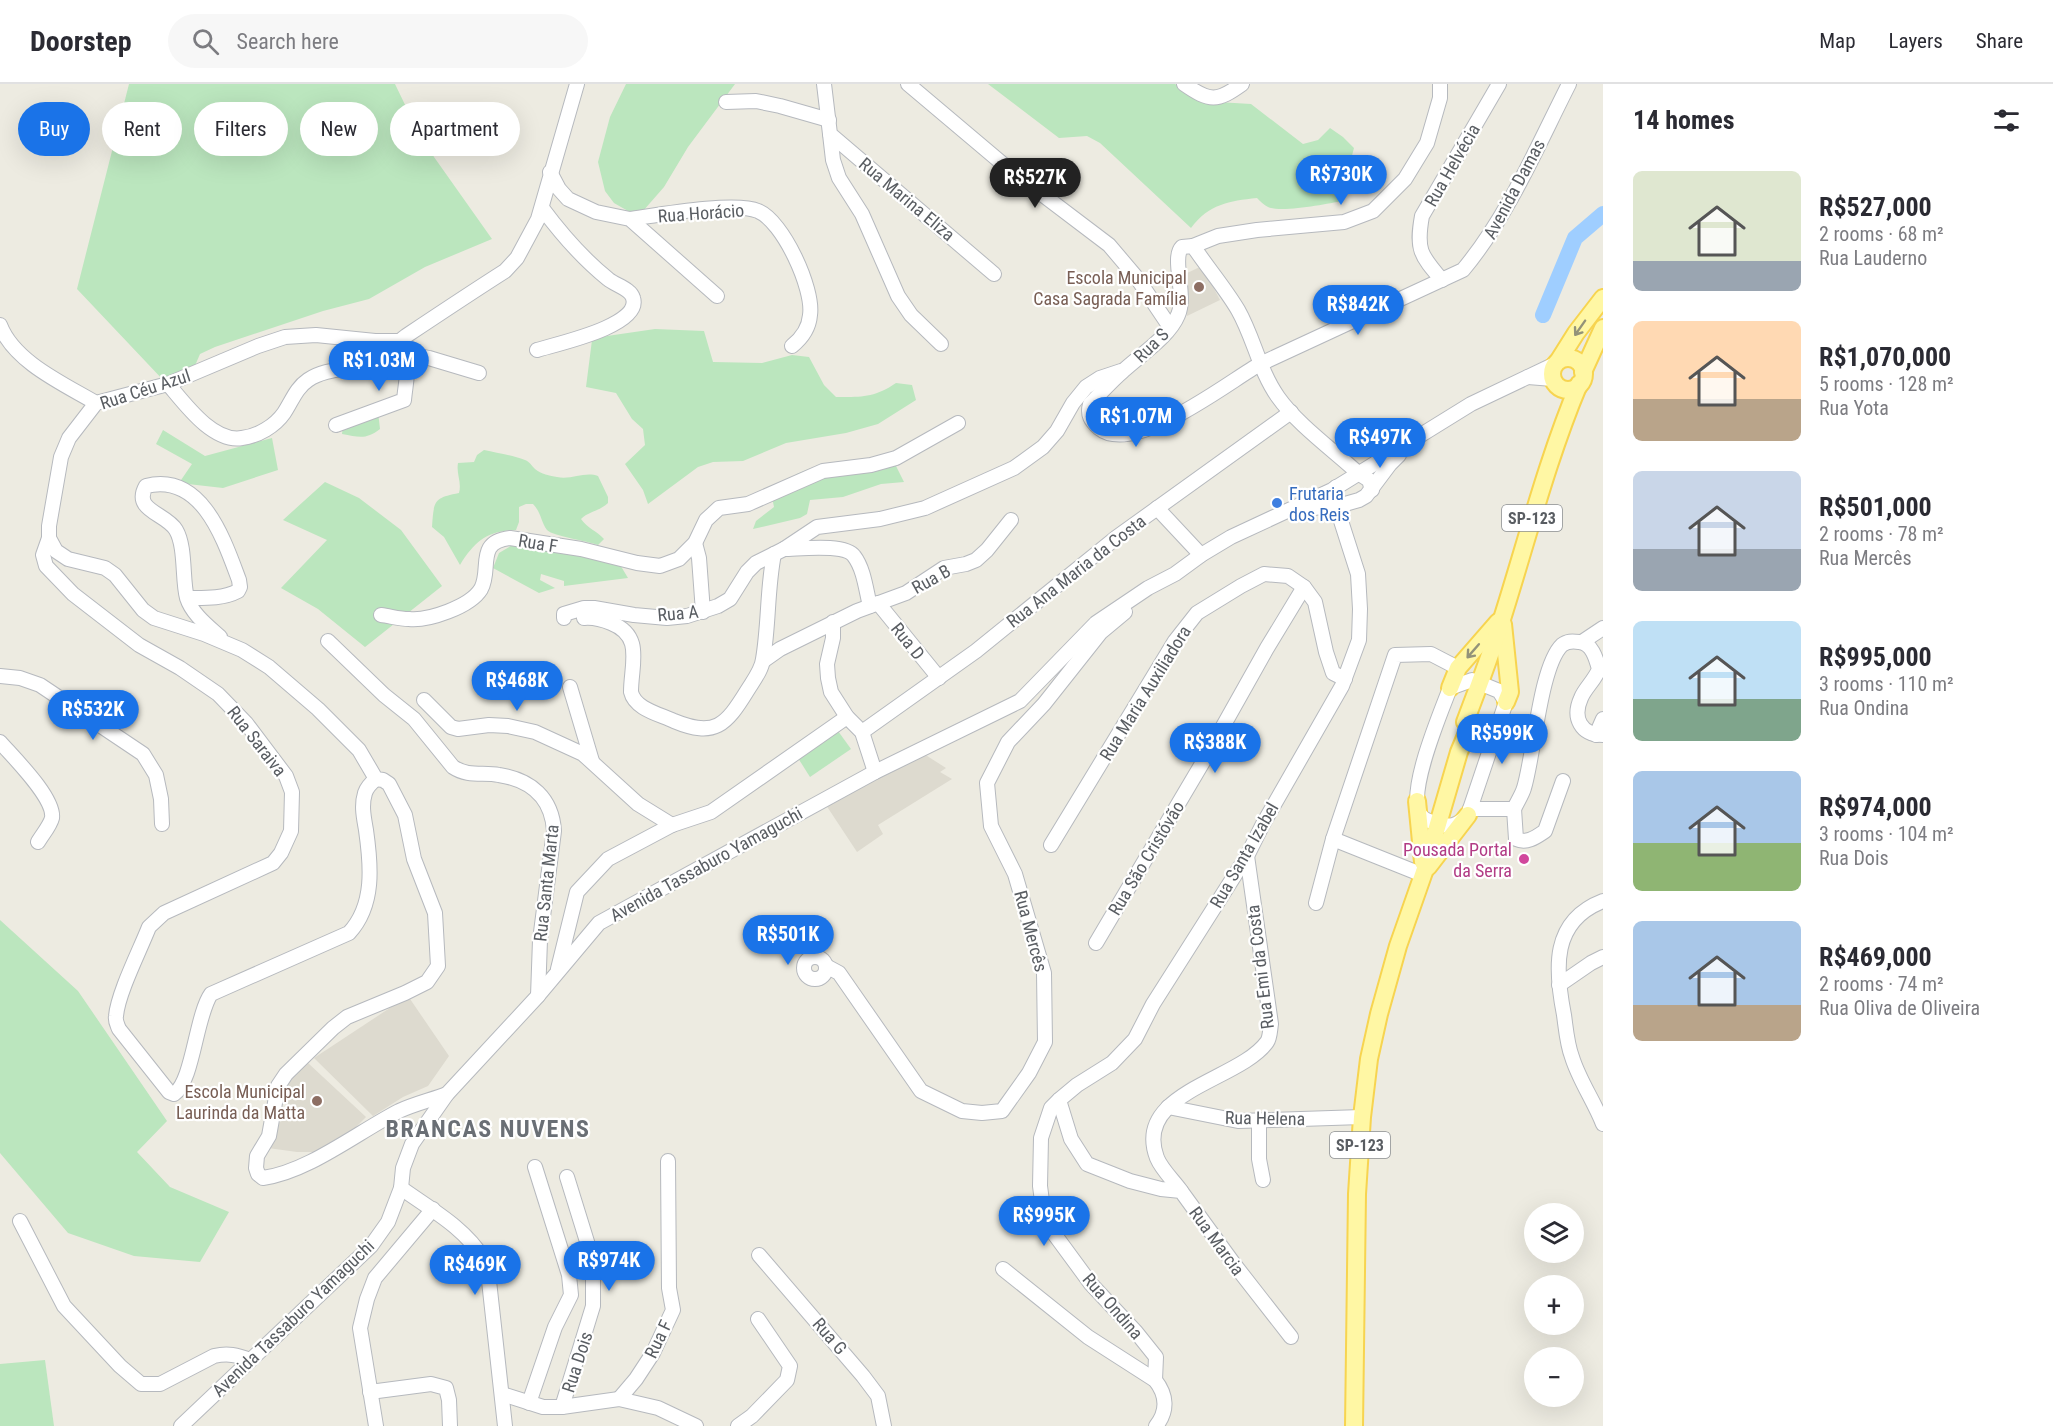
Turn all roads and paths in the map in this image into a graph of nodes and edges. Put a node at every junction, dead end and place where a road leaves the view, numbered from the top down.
1 (577, 84) edge
2 (824, 84) edge
3 (908, 84) edge
4 (1185, 84) edge
5 (1242, 84) edge
6 (1440, 84) edge
7 (1499, 84) edge
8 (1569, 84) edge
9 (726, 102) dead end
10 (830, 127) junction
11 (550, 172) junction
12 (542, 208) junction
13 (630, 219) junction
14 (1187, 247) junction
15 (994, 274) dead end
16 (1442, 280) junction
17 (717, 296) dead end
18 (1603, 298) edge
19 (0, 325) edge
20 (1170, 327) junction
21 (1603, 328) edge
22 (400, 341) junction
23 (941, 344) dead end
24 (792, 346) dead end
25 (537, 350) dead end
26 (407, 354) junction
27 (1260, 364) junction
28 (1123, 370) junction
29 (1556, 372) junction
30 (479, 373) dead end
31 (1581, 378) junction
32 (168, 384) junction
33 (96, 403) junction
34 (1291, 412) junction
35 (1564, 420) junction
36 (958, 423) dead end
37 (336, 424) dead end
38 (1420, 436) junction
39 (1358, 473) junction
40 (1336, 487) junction
41 (1372, 490) junction
42 (1336, 504) junction
43 (1157, 508) junction
44 (1280, 515) junction
45 (1011, 520) dead end
46 (49, 538) junction
47 (695, 543) junction
48 (779, 552) junction
49 (1201, 555) junction
50 (1175, 574) junction
51 (1304, 587) junction
52 (187, 598) junction
53 (874, 605) junction
54 (703, 612) junction
55 (381, 615) dead end
56 (1503, 617) junction
57 (833, 622) junction
58 (1603, 628) edge
59 (328, 641) dead end
60 (1582, 642) junction
61 (226, 643) junction
62 (763, 661) junction
63 (1458, 668) junction
64 (1601, 668) edge
65 (0, 676) edge
66 (939, 678) junction
67 (1345, 679) junction
68 (570, 687) dead end
69 (1450, 688) junction
70 (1478, 690) junction
71 (424, 700) dead end
72 (1506, 702) junction
73 (847, 717) junction
74 (1603, 719) edge
75 (862, 732) junction
76 (1599, 735) edge
77 (0, 742) edge
78 (592, 761) junction
79 (875, 772) junction
80 (376, 779) junction
81 (1563, 782) dead end
82 (1417, 801) junction
83 (1514, 809) junction
84 (1469, 812) junction
85 (162, 824) dead end
86 (1437, 824) junction
87 (672, 825) junction
88 (1333, 839) junction
89 (38, 842) dead end
90 (1051, 845) dead end
91 (1247, 856) junction
92 (1423, 874) junction
93 (1603, 901) edge
94 (1316, 903) dead end
95 (1096, 943) dead end
96 (1603, 957) edge
97 (826, 966) dead end
98 (557, 974) junction
99 (1559, 985) junction
100 (538, 996) junction
101 (447, 1094) junction
102 (1059, 1100) junction
103 (1168, 1107) junction
104 (1362, 1117) junction
105 (1259, 1121) junction
106 (1603, 1124) edge
107 (668, 1161) dead end
108 (535, 1167) dead end
109 (567, 1177) dead end
110 (1263, 1180) dead end
111 (401, 1188) junction
112 (1181, 1191) junction
113 (575, 1204) junction
114 (433, 1209) junction
115 (549, 1212) junction
116 (20, 1221) dead end
117 (590, 1254) junction
118 (759, 1255) dead end
119 (566, 1264) junction
120 (1003, 1269) dead end
121 (570, 1295) junction
122 (593, 1306) junction
123 (758, 1319) dead end
124 (1291, 1338) dead end
125 (250, 1360) junction
126 (1155, 1380) junction
127 (370, 1392) junction
128 (502, 1394) junction
129 (619, 1399) junction
130 (528, 1403) junction
131 (562, 1407) junction
132 (181, 1426) edge
133 (376, 1426) edge
134 (450, 1426) edge
135 (505, 1426) edge
136 (696, 1426) edge
137 (738, 1426) edge
138 (884, 1426) edge
139 (1156, 1426) edge
140 (1354, 1426) edge

1 - 11 street
2 - 10 street
3 - 20 street
4 - 5 street
6 - 14 street
7 - 16 street, Rua Helvécia
8 - 16 street, Avenida Damas
9 - 10 street, Rua Marina Eliza
10 - 15 street, Rua Marina Eliza
10 - 23 street
11 - 12 street
11 - 13 street
12 - 22 street
12 - 25 street
13 - 17 street
13 - 24 street, Rua Horácio
14 - 20 street, Rua S
14 - 27 street
16 - 27 street, Avenida Damas
18 -> 29 main road
19 - 33 street
20 - 28 street, Rua S
21 - 31 main road, SP-123
22 - 26 street
22 - 32 street, Rua Céu Azul
22 - 32 street
26 - 30 street
26 - 37 street
27 - 28 street, Avenida Damas
27 - 34 street
28 - 48 street, Rua A
29 - 31 main road
29 - 31 main road
29 - 35 main road
29 - 38 street
31 - 35 main road, SP-123
32 - 33 street, Rua Céu Azul
33 - 46 street, Rua Céu Azul
34 - 39 street
34 - 43 street, Rua Ana Maria da Costa
35 - 56 main road, SP-123
36 - 47 street, Rua F
38 - 39 street
38 - 41 street
39 - 40 street
39 - 41 street
40 - 42 street, Rua Santa Izabel
40 - 44 street
41 - 42 street
42 - 44 street
42 - 67 street, Rua Santa Izabel
43 - 49 street
43 - 66 street, Rua Ana Maria da Costa
44 - 49 street, Avenida Tassaburo Yamaguchi
45 - 53 street, Rua B
46 - 61 street
46 - 80 street, Rua Saraiva
47 - 54 street
47 - 55 street, Rua F
48 - 53 street, Rua D
48 - 54 street, Rua A
48 - 62 street
49 - 50 street, Avenida Tassaburo Yamaguchi
50 - 79 street, Avenida Tassaburo Yamaguchi
50 - 97 street, Rua Mercês
51 - 67 street
51 - 90 street, Rua Maria Auxiliadora
51 - 95 street, Rua São Cristóvão
52 - 52 street
52 - 61 street
53 - 57 street, Rua B
53 - 66 street, Rua D
54 - 62 street, Rua A
56 -> 63 main road
56 - 70 main road, SP-123
56 - 72 main road
57 - 62 street, Rua B
57 - 73 street
58 - 60 street
59 - 100 street, Rua Santa Marta
60 - 64 street
60 - 83 street
61 - 80 street
63 - 69 main road
63 - 88 street
64 - 76 street
65 - 85 street
66 - 75 street, Rua Ana Maria da Costa
67 - 91 street, Rua Santa Izabel
68 - 78 street
69 - 70 street
69 - 82 street
70 - 72 street
70 - 86 main road, SP-123
71 - 78 street
72 - 84 street
73 - 75 street
73 - 87 street
74 - 76 street
75 - 79 street
77 - 89 street
78 - 87 street
79 - 98 street, Avenida Tassaburo Yamaguchi
80 - 101 street
81 - 83 street
82 - 86 street
82 - 92 main road
83 - 84 street
84 - 86 street
84 - 92 main road
86 - 92 main road, SP-123
87 - 98 street
88 - 92 street
88 - 94 street
91 - 102 street, Rua Santa Izabel
91 - 103 street, Rua Emi da Costa
92 - 104 main road, SP-123
93 - 99 street
96 - 99 street
98 - 100 street, Avenida Tassaburo Yamaguchi
99 - 106 street
100 - 101 street, Avenida Tassaburo Yamaguchi
101 - 111 street, Avenida Tassaburo Yamaguchi
102 - 112 street, Rua Marcia
102 - 126 street, Rua Ondina
103 - 105 street, Rua Helena
103 - 112 street, Rua Emi da Costa
104 - 105 street, Rua Helena
104 - 140 main road, SP-123
105 - 110 street
107 - 129 street, Rua F
108 - 115 street
109 - 113 street, Rua Dois
111 - 114 street
111 - 125 street, Avenida Tassaburo Yamaguchi
112 - 124 street, Rua Marcia
113 - 115 street
113 - 117 street, Rua Dois
114 - 127 street
114 - 128 street
115 - 119 street
116 - 125 street
117 - 119 street
117 - 122 street, Rua Dois
118 - 138 street, Rua G
119 - 121 street
120 - 126 street, Rua Ondina
121 - 122 street
121 - 130 street
122 - 131 street, Rua Dois
123 - 137 street
125 - 132 street, Avenida Tassaburo Yamaguchi
126 - 139 street, Rua Ondina
127 - 133 street
127 - 134 street
128 - 130 street
128 - 135 street
129 - 131 street
129 - 136 street
130 - 131 street

